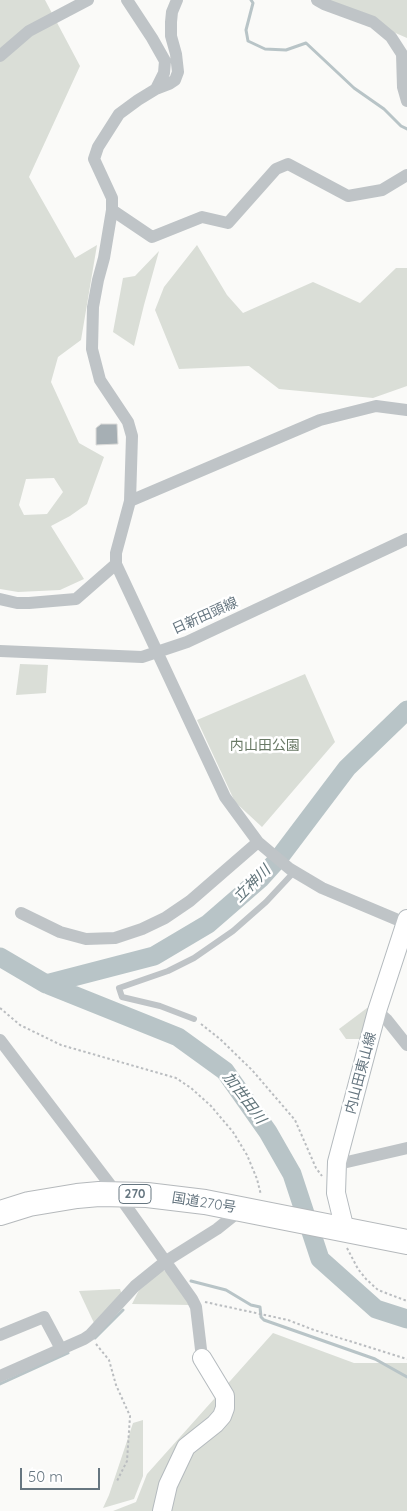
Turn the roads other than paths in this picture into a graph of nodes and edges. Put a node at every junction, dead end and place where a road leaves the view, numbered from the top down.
1 (88, 0) edge
2 (127, 0) edge
3 (178, 0) edge
4 (317, 0) edge
5 (0, 56) edge
6 (156, 89) junction
7 (407, 101) edge
8 (407, 175) edge
9 (112, 210) junction
10 (407, 410) edge
11 (130, 501) junction
12 (407, 539) edge
13 (116, 564) junction
14 (0, 599) edge
15 (0, 651) edge
16 (156, 653) junction
17 (262, 845) junction
18 (292, 870) junction
19 (21, 913) dead end
20 (406, 921) edge
21 (377, 1011) junction
22 (194, 1019) road end
23 (0, 1040) edge
24 (407, 1044) edge
25 (407, 1148) edge
26 (337, 1162) junction
27 (118, 1194) junction
28 (0, 1212) edge
29 (258, 1212) junction
30 (341, 1234) junction
31 (407, 1242) edge
32 (166, 1261) junction
33 (0, 1335) edge
34 (61, 1349) junction
35 (202, 1358) joint
36 (0, 1376) edge
37 (162, 1511) edge

1 - 5 street
2 - 6 street
3 - 6 street
4 - 7 street
6 - 9 street
8 - 9 street
9 - 11 street
10 - 11 street
11 - 13 street
12 - 16 street, 日新田頭線
13 - 14 street
13 - 16 street
15 - 16 street, 日新田頭線
16 - 17 street
17 - 18 street
17 - 19 street
18 - 20 street
18 - 22 lane
20 - 21 street, 内山田東山線
21 - 24 street
21 - 26 street, 内山田東山線
23 - 27 street
25 - 26 street
26 - 30 street, 内山田東山線
27 - 28 highway, 国道270号 / 270
27 - 29 highway, 国道270号 / 270
27 - 32 street
29 - 30 highway, 国道270号 / 270
29 - 32 street
30 - 31 highway, 国道270号 / 270
32 - 34 street
32 - 35 street
33 - 34 street
34 - 36 street
35 - 37 street

